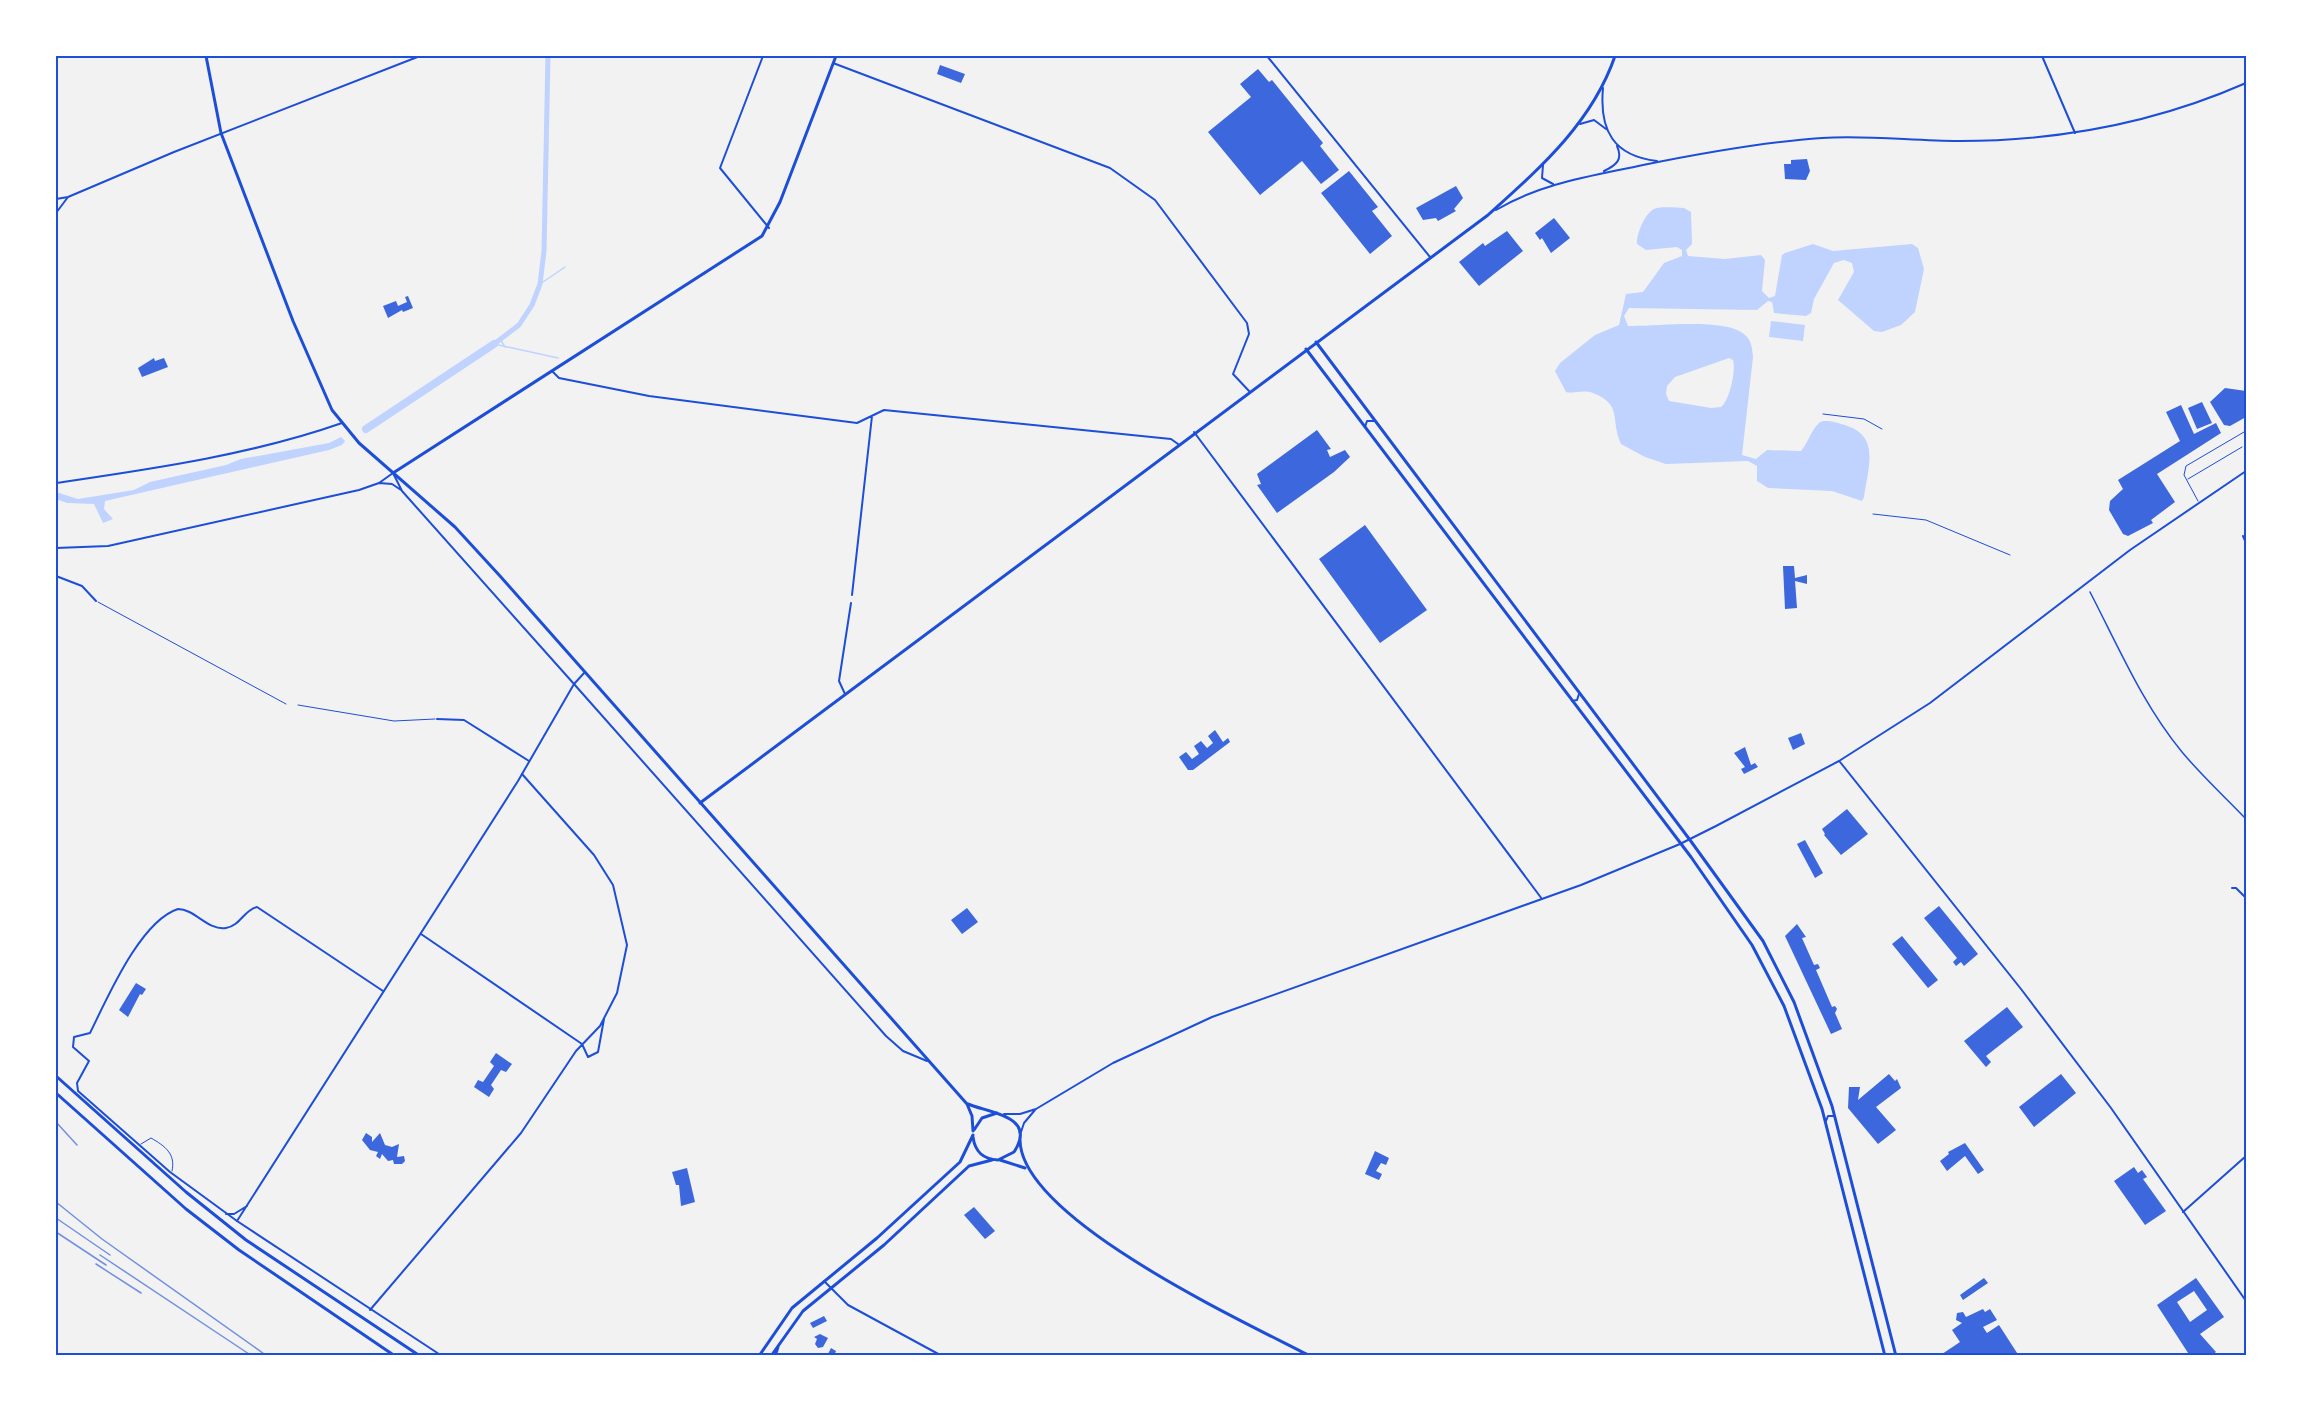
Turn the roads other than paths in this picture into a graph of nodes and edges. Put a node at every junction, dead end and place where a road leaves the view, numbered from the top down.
1 (206, 56) edge
2 (420, 56) edge
3 (762, 56) edge
4 (836, 56) edge
5 (1268, 56) edge
6 (1615, 56) edge
7 (2042, 56) edge
8 (833, 63) junction
9 (2247, 83) edge
10 (1603, 88) junction
11 (1580, 124) junction
12 (1608, 131) junction
13 (221, 133) junction
14 (2075, 133) junction
15 (1615, 143) junction
16 (1660, 161) junction
17 (1543, 165) junction
18 (1598, 173) junction
19 (1556, 184) junction
20 (68, 197) junction
21 (56, 199) edge
22 (56, 213) edge
23 (1488, 214) junction
24 (769, 228) junction
25 (1430, 256) junction
26 (1316, 342) junction
27 (1306, 349) junction
28 (552, 371) junction
29 (1249, 391) junction
30 (872, 416) junction
31 (1375, 421) junction
32 (342, 423) junction
33 (1365, 428) junction
34 (1194, 432) junction
35 (2244, 432) dead end
36 (1178, 444) junction
37 (2242, 447) dead end
38 (2247, 471) edge
39 (393, 473) junction
40 (2186, 480) junction
41 (56, 483) edge
42 (379, 483) junction
43 (402, 491) junction
44 (2199, 502) junction
45 (2243, 536) dead end
46 (2247, 543) edge
47 (56, 548) edge
48 (56, 576) edge
49 (2090, 592) dead end
50 (852, 595) dead end
51 (96, 601) joint
52 (851, 603) dead end
53 (585, 672) junction
54 (574, 684) junction
55 (1579, 692) junction
56 (845, 694) junction
57 (1570, 700) junction
58 (286, 704) dead end
59 (298, 705) dead end
60 (437, 719) joint
61 (529, 761) junction
62 (1839, 761) junction
63 (522, 774) junction
64 (700, 803) junction
65 (2247, 819) edge
66 (1690, 840) junction
67 (1680, 844) junction
68 (2232, 888) dead end
69 (2247, 898) edge
70 (1542, 899) junction
71 (420, 933) junction
72 (383, 991) junction
73 (604, 1018) junction
74 (582, 1044) junction
75 (932, 1063) junction
76 (56, 1076) edge
77 (56, 1093) edge
78 (967, 1104) junction
79 (1832, 1106) junction
80 (1036, 1108) junction
81 (1822, 1109) junction
82 (996, 1113) junction
83 (1004, 1114) junction
84 (1836, 1119) junction
85 (1826, 1122) junction
86 (973, 1133) junction
87 (1020, 1135) junction
88 (1020, 1140) junction
89 (140, 1146) junction
90 (2247, 1156) edge
91 (992, 1160) junction
92 (998, 1160) junction
93 (1028, 1170) junction
94 (170, 1172) junction
95 (249, 1204) junction
96 (2183, 1212) junction
97 (226, 1214) junction
98 (237, 1221) junction
99 (824, 1281) junction
100 (831, 1289) junction
101 (2247, 1300) edge
102 (370, 1310) junction
103 (394, 1355) edge
104 (420, 1356) edge
105 (442, 1356) edge
106 (758, 1356) edge
107 (773, 1356) edge
108 (942, 1356) edge
109 (1310, 1356) edge
110 (1885, 1356) edge
111 (1896, 1356) edge

1 - 13 main road
2 - 13 street
3 - 24 street
4 - 8 main road
5 - 25 street
6 - 10 main road
7 - 14 street
8 - 24 main road
8 - 29 street
9 - 14 street
10 - 11 main road
10 - 12 street
11 - 12 street
11 - 17 main road
12 - 15 street
13 - 20 street
13 - 32 main road
14 - 16 street
15 - 16 street
15 - 18 street
16 - 18 street
17 - 19 street
17 - 23 main road
18 - 19 street
19 - 23 street
20 - 21 street
20 - 22 street
23 - 25 main road
24 - 28 main road
25 - 26 main road
26 - 27 main road
26 - 31 main road
27 - 29 main road
27 - 33 main road
28 - 30 street
28 - 39 main road
29 - 34 main road
30 - 36 street
30 - 50 street
31 - 33 street
31 - 55 main road
32 - 39 main road
32 - 41 street
33 - 57 main road
34 - 36 main road
34 - 70 street
35 - 40 lane
36 - 56 main road
37 - 40 lane
38 - 44 street
39 - 42 street
39 - 43 street
39 - 53 main road
40 - 44 lane
42 - 43 street
42 - 47 street
43 - 54 street
44 - 62 street
45 - 46 street
48 - 51 street
49 - 65 street
51 - 58 lane
52 - 56 street
53 - 54 street
53 - 64 main road
54 - 61 street
54 - 75 street
55 - 57 street
55 - 66 main road
56 - 64 main road
57 - 67 main road
59 - 60 lane
60 - 61 street
61 - 63 street
62 - 66 street
62 - 96 street
63 - 71 street
63 - 73 street
64 - 75 main road
66 - 67 street
66 - 79 main road
67 - 70 street
67 - 81 main road
68 - 69 street
70 - 80 street
71 - 72 street
71 - 74 street
72 - 89 street
72 - 95 street
73 - 74 street
73 - 74 street
74 - 102 street
75 - 78 main road
76 - 104 main road
77 - 103 main road
78 - 82 main road
78 - 86 main road
79 - 81 street
79 - 84 main road
80 - 83 street
80 - 87 street
81 - 85 main road
82 - 83 main road
82 - 86 main road
83 - 87 main road
84 - 85 street
84 - 111 main road
85 - 110 main road
86 - 91 main road
86 - 99 main road
87 - 88 main road
88 - 92 main road
88 - 93 main road
89 - 94 street
89 - 94 lane
90 - 96 street
91 - 92 main road
91 - 100 main road
92 - 93 main road
93 - 109 main road
94 - 97 street
95 - 97 street
95 - 98 street
96 - 101 street
97 - 98 street
98 - 102 street
99 - 100 street
99 - 106 main road
100 - 107 main road
100 - 108 street
102 - 105 street

